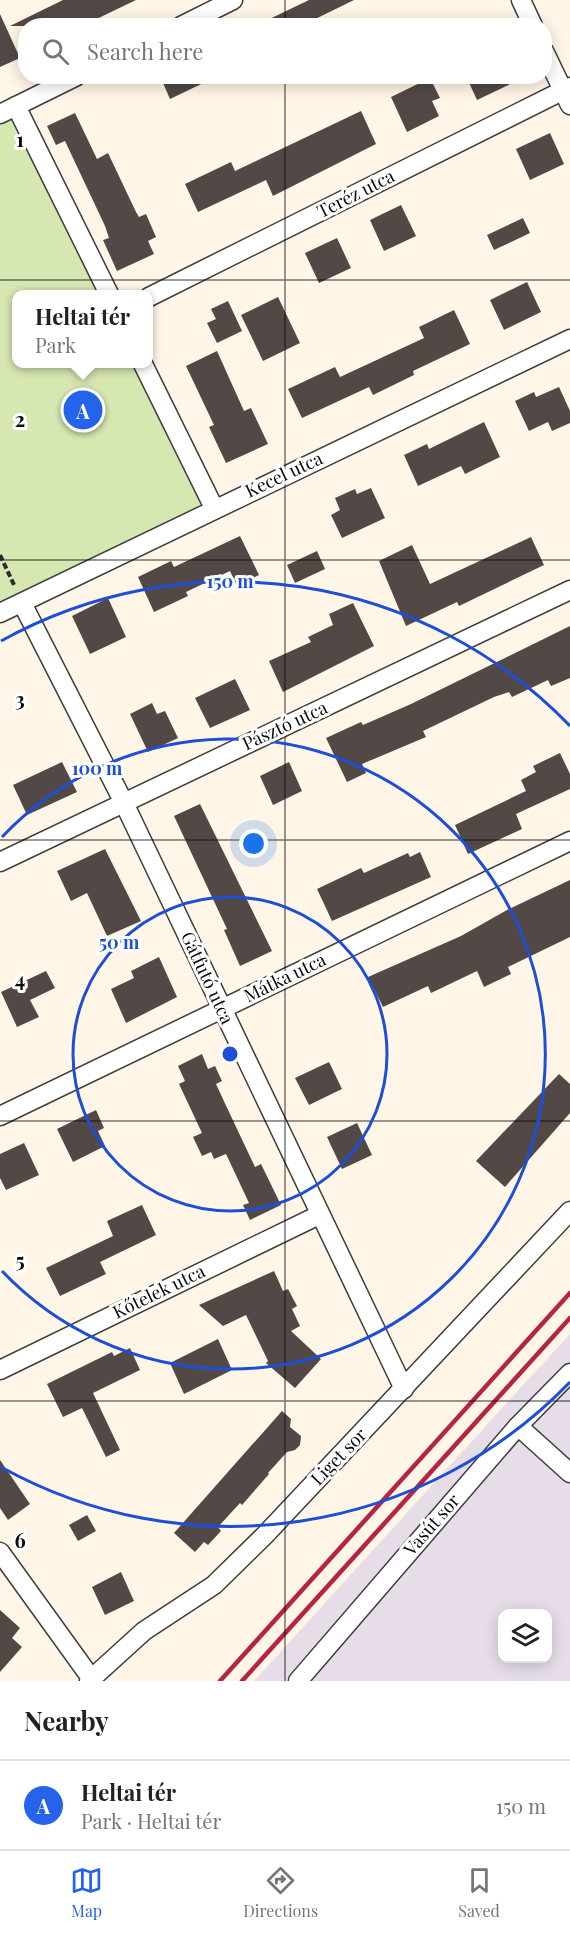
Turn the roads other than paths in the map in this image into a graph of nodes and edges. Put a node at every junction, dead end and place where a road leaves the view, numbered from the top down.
1 (233, 0) edge
2 (521, 0) edge
3 (197, 18) edge
4 (529, 18) edge
5 (552, 65) edge
6 (61, 84) edge
7 (568, 94) edge
8 (8, 110) edge
9 (107, 290) edge
10 (153, 295) edge
11 (570, 339) edge
12 (145, 368) edge
13 (214, 508) junction
14 (570, 590) edge
15 (22, 603) junction
16 (0, 613) edge
17 (124, 803) junction
18 (570, 841) edge
19 (0, 862) edge
20 (222, 1008) junction
21 (0, 1116) edge
22 (570, 1211) edge
23 (319, 1215) junction
24 (0, 1370) edge
25 (570, 1373) edge
26 (404, 1389) junction
27 (518, 1426) junction
28 (570, 1473) edge
29 (0, 1552) edge
30 (90, 1680) edge
31 (298, 1681) edge

1 - 3 street
2 - 4 street
5 - 7 street
6 - 8 street
7 - 10 street, Teréz utca
8 - 9 street
11 - 13 street, Kecel utca
12 - 13 street
13 - 15 street, Kecel utca
14 - 17 street, Pásztó utca
15 - 16 street, Kecel utca
15 - 17 street, Gátfutó utca
17 - 19 street, Pásztó utca
17 - 20 street, Gátfutó utca
18 - 20 street, Mátka utca
20 - 21 street, Mátka utca
20 - 23 street, Gátfutó utca
22 - 26 street, Liget sor
23 - 24 street, Kőtelek utca
23 - 26 street, Gátfutó utca
25 - 27 street, Vasút sor
26 - 30 street, Liget sor
27 - 28 street
27 - 31 street, Vasút sor
29 - 30 street

